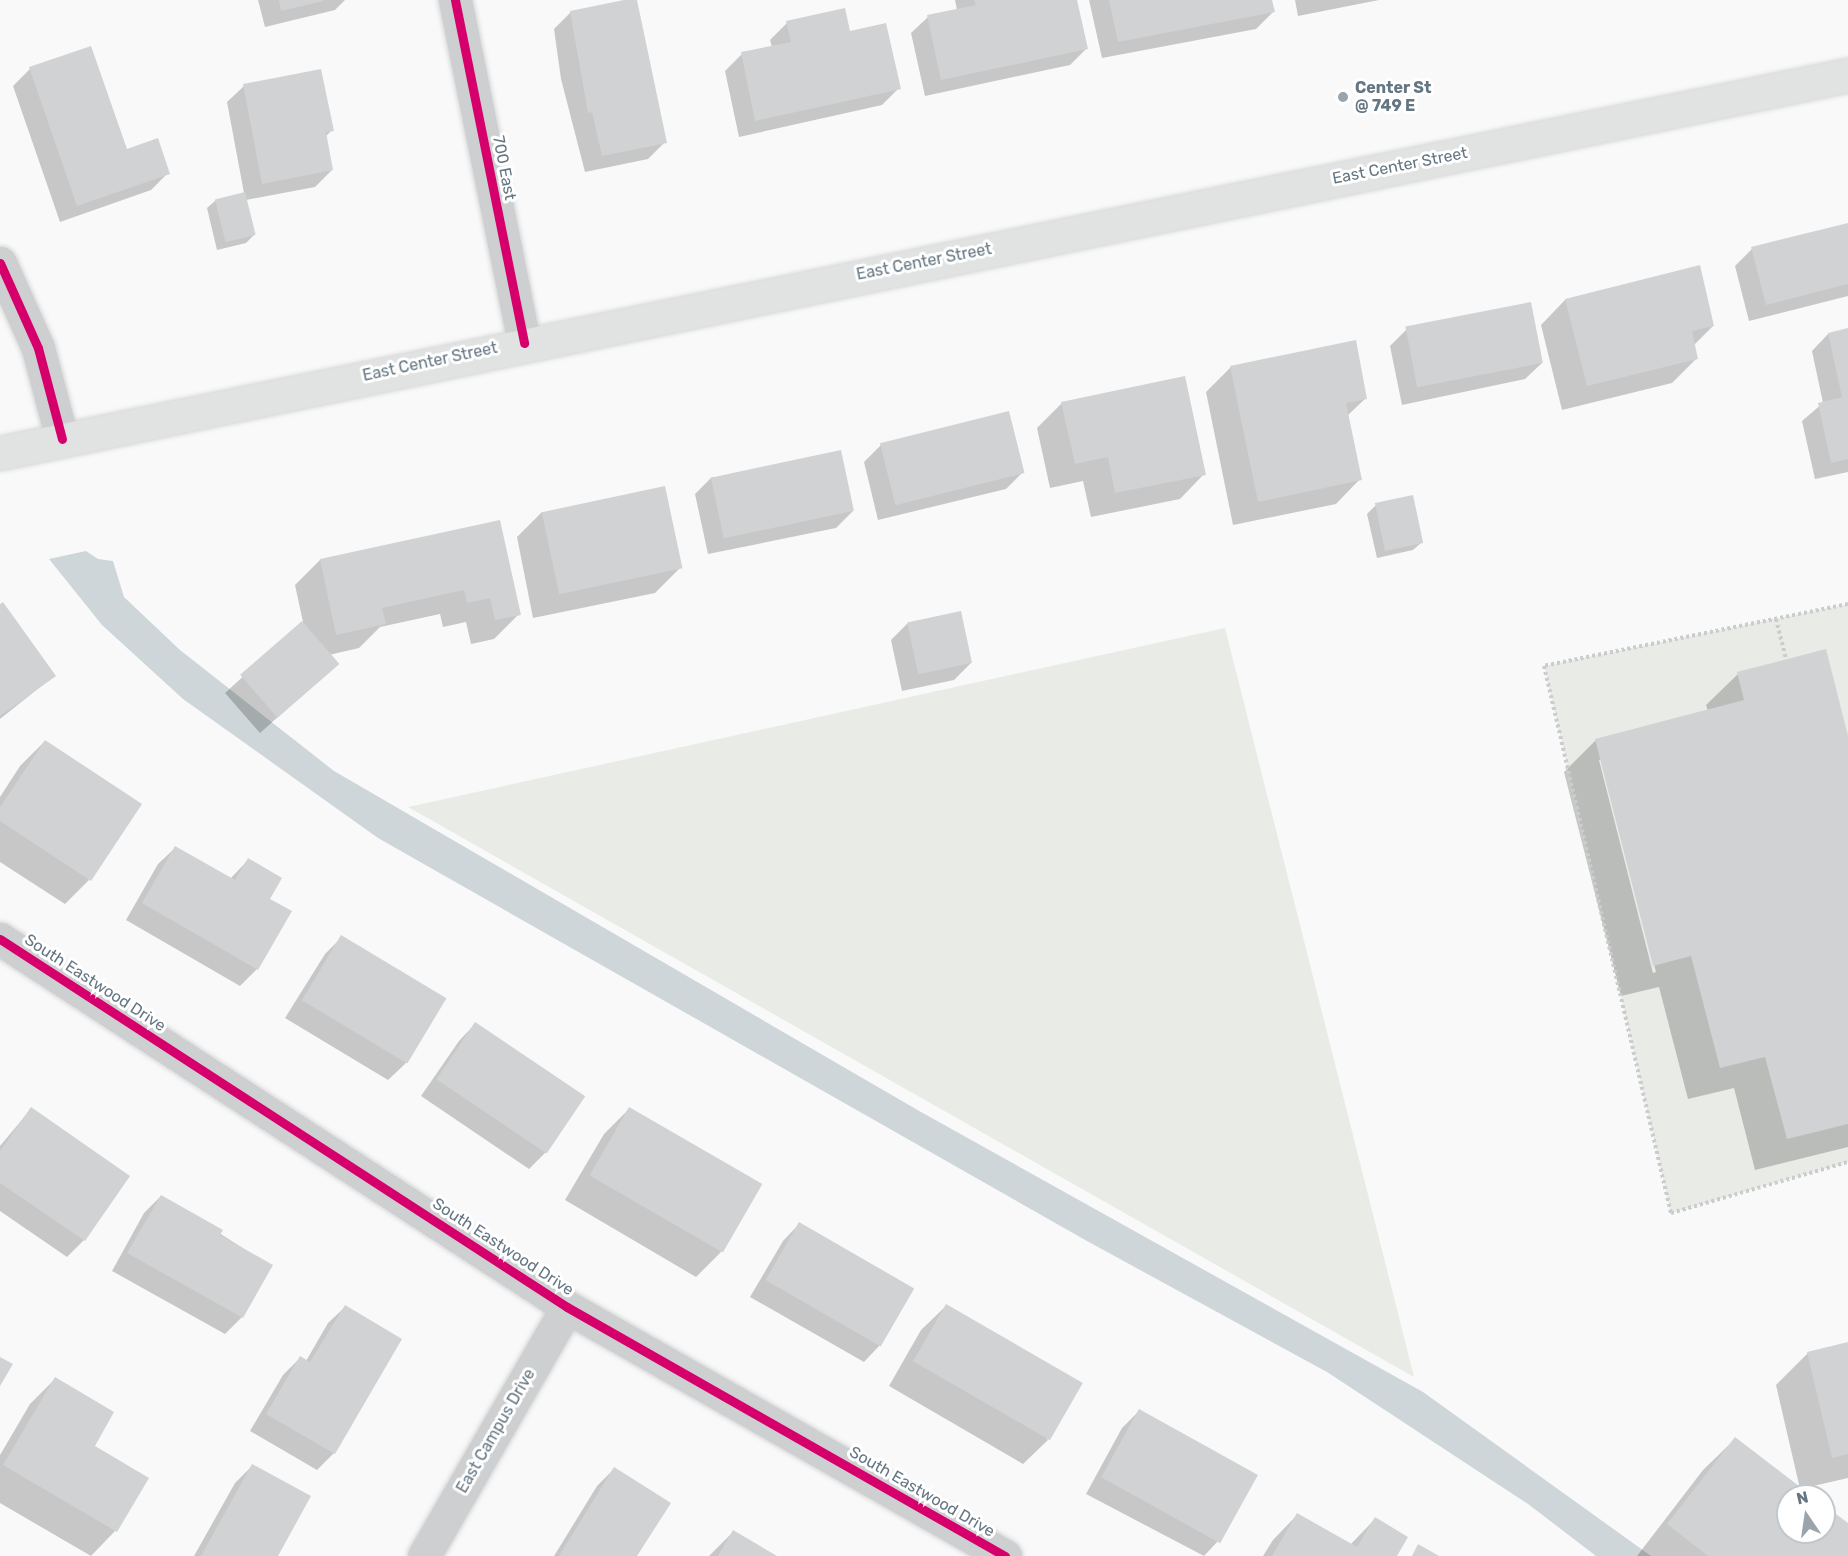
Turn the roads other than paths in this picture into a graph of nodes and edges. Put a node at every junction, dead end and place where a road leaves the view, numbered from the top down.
1 (455, 0) edge
2 (1848, 75) edge
3 (0, 263) edge
4 (524, 343) junction
5 (62, 439) junction
6 (0, 453) edge
7 (0, 939) edge
8 (567, 1307) junction
9 (424, 1556) edge
10 (1005, 1556) edge

1 - 4 street, 700 East
2 - 4 main road, East Center Street
3 - 5 street
4 - 5 main road, East Center Street
5 - 6 main road, East Center Street
7 - 8 street, South Eastwood Drive
8 - 9 street, East Campus Drive
8 - 10 street, South Eastwood Drive

